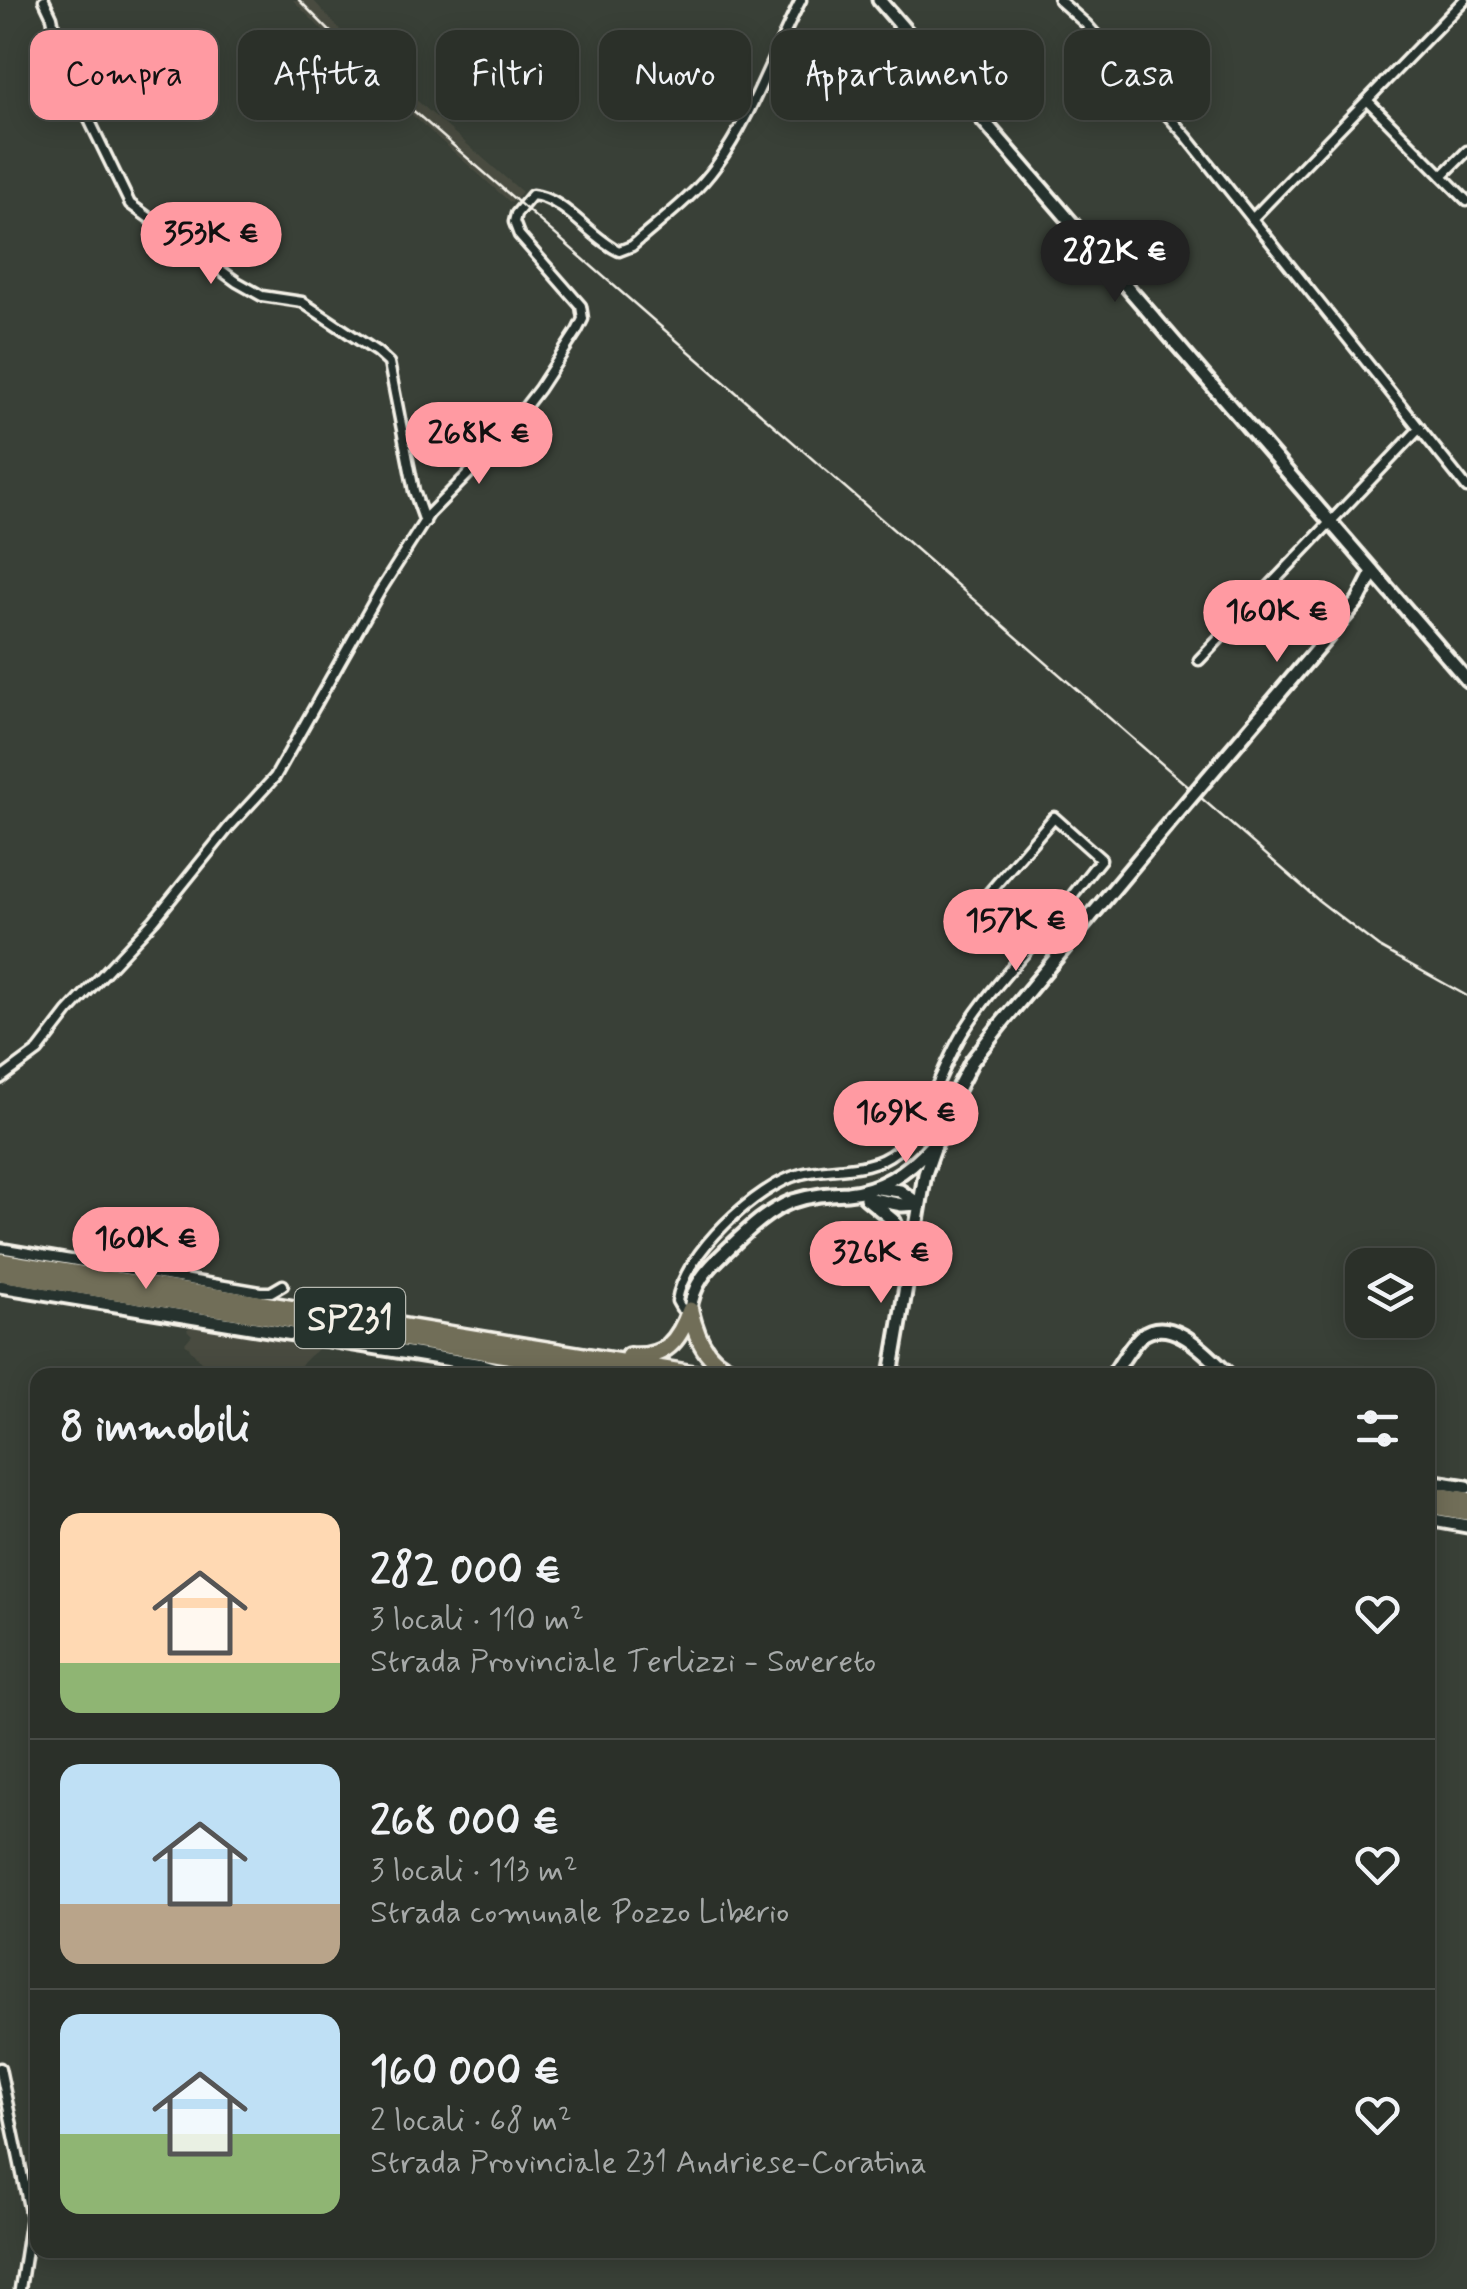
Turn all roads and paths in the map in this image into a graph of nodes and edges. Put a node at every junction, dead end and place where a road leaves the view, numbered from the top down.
1 (44, 0) edge
2 (801, 0) edge
3 (879, 0) edge
4 (1059, 0) edge
5 (1464, 0) edge
6 (1367, 100) junction
7 (1467, 151) edge
8 (1442, 176) junction
9 (1467, 201) edge
10 (1252, 219) junction
11 (1420, 428) junction
12 (1467, 488) edge
13 (425, 522) junction
14 (1330, 522) junction
15 (1373, 572) junction
16 (1383, 584) junction
17 (1358, 601) junction
18 (1200, 660) dead end
19 (1467, 680) edge
20 (1028, 936) dead end
21 (0, 1080) edge
22 (936, 1140) junction
23 (870, 1193) junction
24 (919, 1204) junction
25 (0, 1248) edge
26 (910, 1257) junction
27 (0, 1261) edge
28 (0, 1274) edge
29 (283, 1285) dead end
30 (0, 1286) edge
31 (690, 1310) junction
32 (504, 1349) junction
33 (494, 1368) edge
34 (572, 1368) edge
35 (595, 1368) edge
36 (647, 1368) edge
37 (725, 1368) edge
38 (892, 1368) edge
39 (1117, 1368) edge
40 (1221, 1368) edge
41 (1435, 1482) edge
42 (1467, 1487) edge
43 (1435, 1495) edge
44 (1467, 1500) edge
45 (1435, 1506) edge
46 (1467, 1512) edge
47 (1435, 1520) edge
48 (1467, 1526) edge
49 (0, 2068) edge
50 (30, 2213) edge
51 (30, 2224) edge
52 (20, 2289) edge

1 - 13 street
2 - 13 street
3 - 14 main road
4 - 10 street
5 - 6 street
6 - 8 street
6 - 10 street
7 - 8 street
8 - 9 street
10 - 11 street
11 - 12 street
11 - 14 street
13 - 21 street
14 - 15 main road
14 - 18 street
15 - 16 main road
15 - 17 main road
16 - 17 main road
16 - 19 main road
17 - 22 main road, bridge
20 - 31 street
22 - 23 main road
22 - 24 main road
23 - 24 main road
23 - 26 main road
23 - 31 main road
24 - 26 main road
25 - 29 street
26 - 38 main road
27 - 32 highway, SP231
28 - 32 highway, SP231
30 - 33 main road
31 - 32 highway, SP231
31 - 37 highway
32 - 34 highway, SP231
32 - 35 highway, SP231
32 - 36 highway, SP231
39 - 40 main road
41 - 42 main road
43 - 44 highway
45 - 46 highway
47 - 48 main road
49 - 50 street
51 - 52 street

